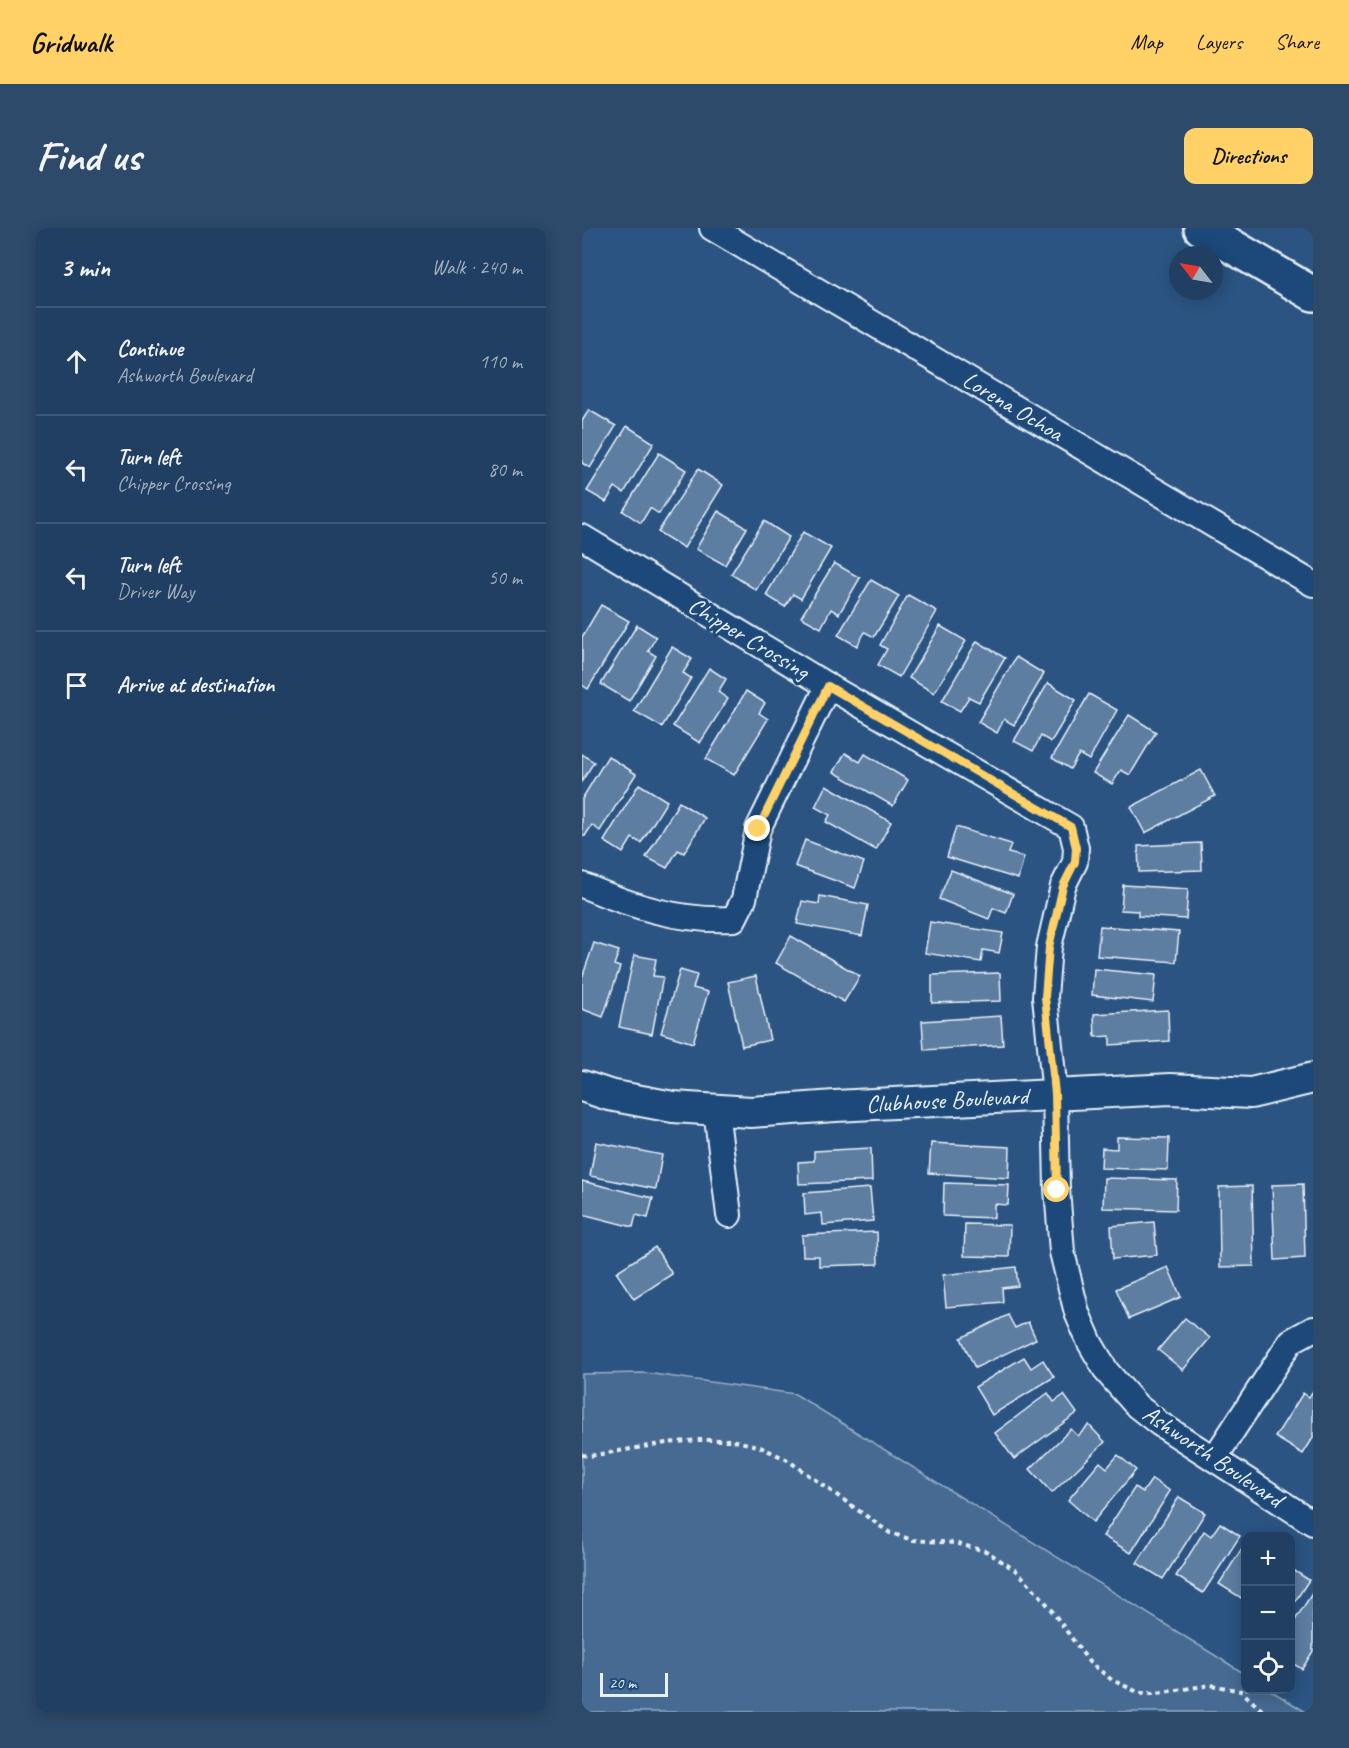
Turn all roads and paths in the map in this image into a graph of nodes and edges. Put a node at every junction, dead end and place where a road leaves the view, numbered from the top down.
1 (712, 228) edge
2 (1201, 228) edge
3 (1313, 294) edge
4 (582, 537) edge
5 (1313, 584) edge
6 (828, 686) junction
7 (1071, 827) joint
8 (582, 885) edge
9 (1313, 1078) edge
10 (582, 1086) edge
11 (1055, 1094) junction
12 (716, 1110) junction
13 (729, 1215) dead end
14 (1313, 1329) edge
15 (582, 1455) edge
16 (1214, 1459) junction
17 (1313, 1523) edge
18 (1264, 1712) edge

1 - 5 street, Lorena Ochoa
2 - 3 main road
4 - 6 street, Chipper Crossing
6 - 7 street, Chipper Crossing
6 - 8 street
7 - 11 street, Ashworth Boulevard
9 - 11 street, Clubhouse Boulevard
10 - 12 street, Clubhouse Boulevard
11 - 12 street, Clubhouse Boulevard
11 - 16 street, Ashworth Boulevard
12 - 13 street
14 - 16 street
15 - 18 path
16 - 17 street, Ashworth Boulevard

